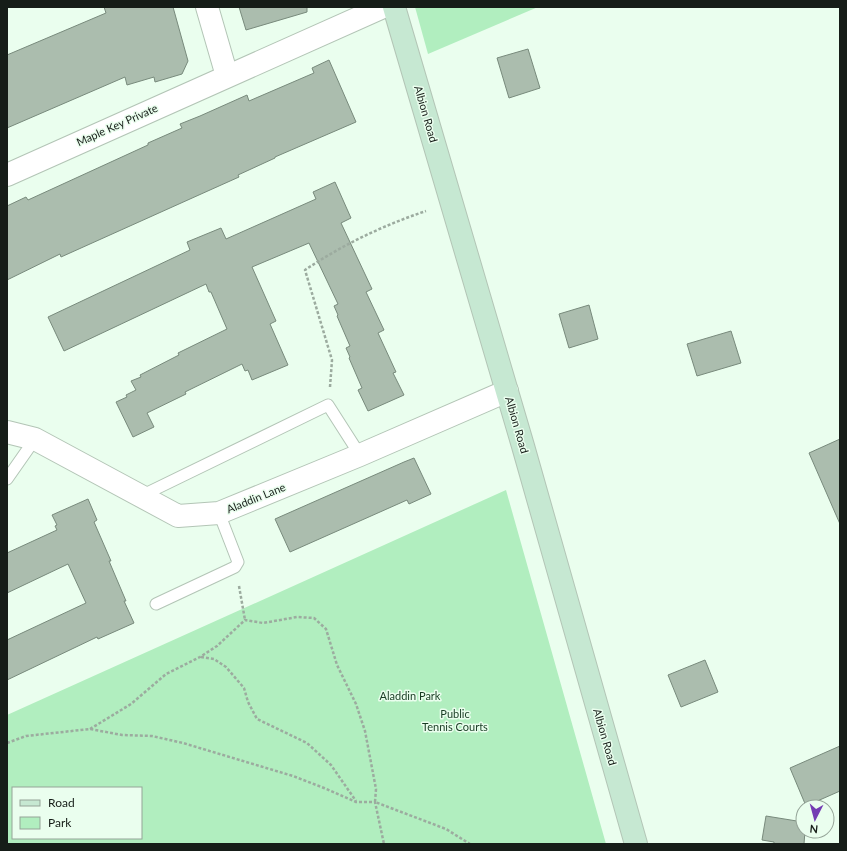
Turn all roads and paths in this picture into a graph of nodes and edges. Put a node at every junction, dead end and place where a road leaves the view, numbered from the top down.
1 (207, 7) edge
2 (383, 7) edge
3 (394, 7) edge
4 (226, 76) junction
5 (7, 175) edge
6 (426, 211) dead end
7 (507, 391) junction
8 (328, 405) junction
9 (7, 432) edge
10 (35, 439) junction
11 (360, 455) junction
12 (7, 480) edge
13 (141, 496) junction
14 (219, 513) junction
15 (235, 567) junction
16 (156, 604) dead end
17 (245, 620) junction
18 (200, 657) junction
19 (90, 729) junction
20 (7, 743) edge
21 (356, 802) junction
22 (375, 802) junction
23 (384, 844) edge
24 (470, 844) edge
25 (636, 844) edge

1 - 4 street
2 - 4 street, Maple Key Private
3 - 7 street, Albion Road
4 - 5 street, Maple Key Private
6 - 8 path
7 - 11 street, Aladdin Lane
7 - 25 street, Albion Road
8 - 11 lane
8 - 13 lane
9 - 10 street, Aladdin Lane
10 - 12 lane
10 - 13 street, Aladdin Lane
11 - 14 street, Aladdin Lane
13 - 14 street, Aladdin Lane
14 - 15 lane
15 - 16 lane
15 - 17 path
17 - 18 path
17 - 22 path
18 - 19 path
18 - 21 path
19 - 20 path
19 - 21 path
21 - 22 path
22 - 23 path
22 - 24 path

